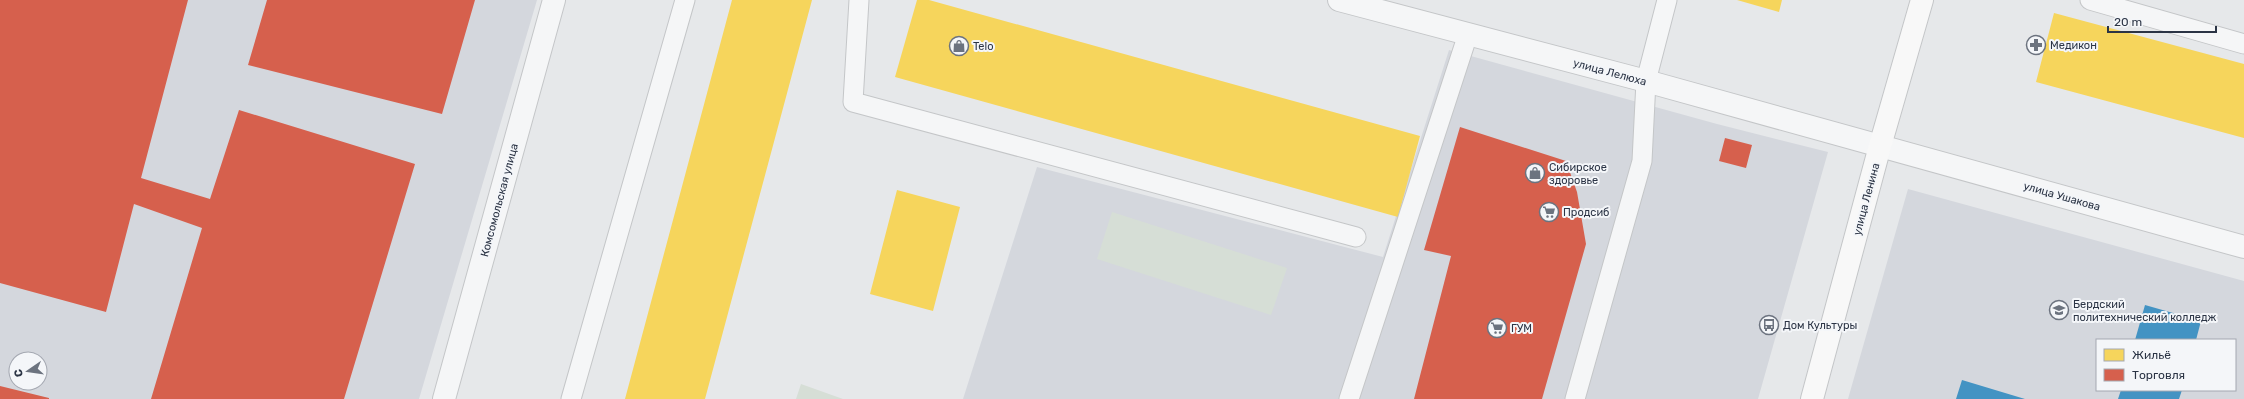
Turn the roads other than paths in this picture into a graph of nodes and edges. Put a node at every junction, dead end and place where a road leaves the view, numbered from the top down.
1 (554, 0) edge
2 (685, 0) edge
3 (859, 0) edge
4 (1339, 0) edge
5 (1667, 0) edge
6 (1922, 0) edge
7 (2090, 0) edge
8 (1468, 34) junction
9 (2244, 44) edge
10 (1646, 81) junction
11 (1880, 146) junction
12 (1356, 237) dead end
13 (2244, 247) edge
14 (444, 399) edge
15 (571, 399) edge
16 (1349, 399) edge
17 (1575, 399) edge
18 (1812, 399) edge

1 - 14 street, Комсомольская улица
2 - 15 lane
3 - 12 lane
4 - 8 street, улица Лелюха
5 - 10 lane
6 - 11 main road, улица Ленина
7 - 9 lane
8 - 10 street, улица Лелюха
8 - 16 lane
10 - 11 street, улица Лелюха
10 - 17 lane
11 - 13 street, улица Ушакова
11 - 18 main road, улица Ленина

